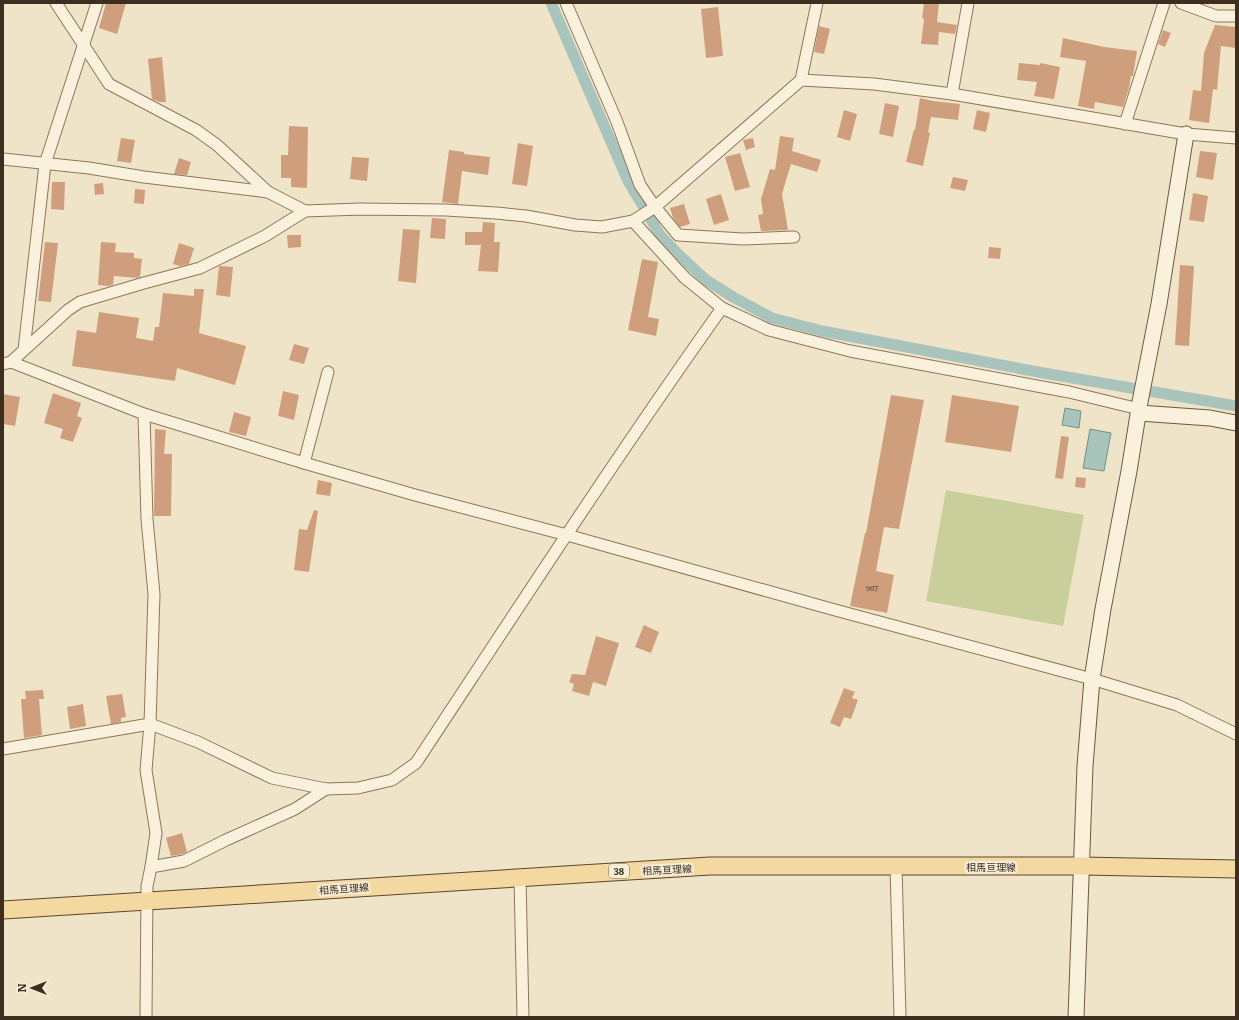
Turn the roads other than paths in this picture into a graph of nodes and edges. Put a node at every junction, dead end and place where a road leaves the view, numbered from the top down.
1 (56, 3) edge
2 (97, 3) edge
3 (566, 3) edge
4 (817, 3) edge
5 (968, 3) edge
6 (1164, 3) edge
7 (1181, 3) edge
8 (1236, 16) edge
9 (83, 44) junction
10 (801, 80) junction
11 (952, 94) junction
12 (1125, 124) junction
13 (1186, 134) junction
14 (1236, 138) edge
15 (3, 159) edge
16 (45, 164) junction
17 (268, 192) junction
18 (655, 207) junction
19 (305, 211) junction
20 (633, 221) junction
21 (794, 237) dead end
22 (722, 308) junction
23 (24, 350) junction
24 (7, 363) edge
25 (328, 372) dead end
26 (1139, 408) junction
27 (144, 414) junction
28 (1236, 423) edge
29 (304, 463) junction
30 (567, 534) junction
31 (1092, 679) junction
32 (150, 724) junction
33 (1236, 734) edge
34 (3, 749) edge
35 (326, 789) junction
36 (151, 866) junction
37 (896, 866) junction
38 (1082, 866) junction
39 (1236, 869) edge
40 (520, 878) junction
41 (147, 901) junction
42 (3, 910) edge
43 (146, 1017) edge
44 (523, 1017) edge
45 (900, 1017) edge
46 (1076, 1017) edge

1 - 9 street
2 - 9 street
3 - 18 street
4 - 10 street
5 - 11 street
6 - 12 street
7 - 8 street
9 - 16 street
9 - 17 street
10 - 11 street
10 - 18 street
11 - 12 street
12 - 13 street
13 - 14 street
13 - 26 street
15 - 16 street
16 - 17 street
16 - 23 street
17 - 19 street
18 - 20 street
18 - 21 street
19 - 20 street
19 - 23 street
20 - 22 street
22 - 26 street
22 - 30 street
23 - 24 street
24 - 27 street
25 - 29 street
26 - 28 street
26 - 31 street
27 - 29 street
27 - 32 street
29 - 30 street
30 - 31 street
30 - 35 street
31 - 33 street
31 - 38 street
32 - 34 street
32 - 35 street
32 - 36 street
35 - 36 street
36 - 41 street
37 - 38 main road, 相馬亘理線 / 38
37 - 40 main road, 相馬亘理線 / 38
37 - 45 street
38 - 39 main road, 相馬亘理線 / 38
38 - 46 street
40 - 41 main road, 相馬亘理線 / 38
40 - 44 street
41 - 42 main road, 相馬亘理線 / 38
41 - 43 street

